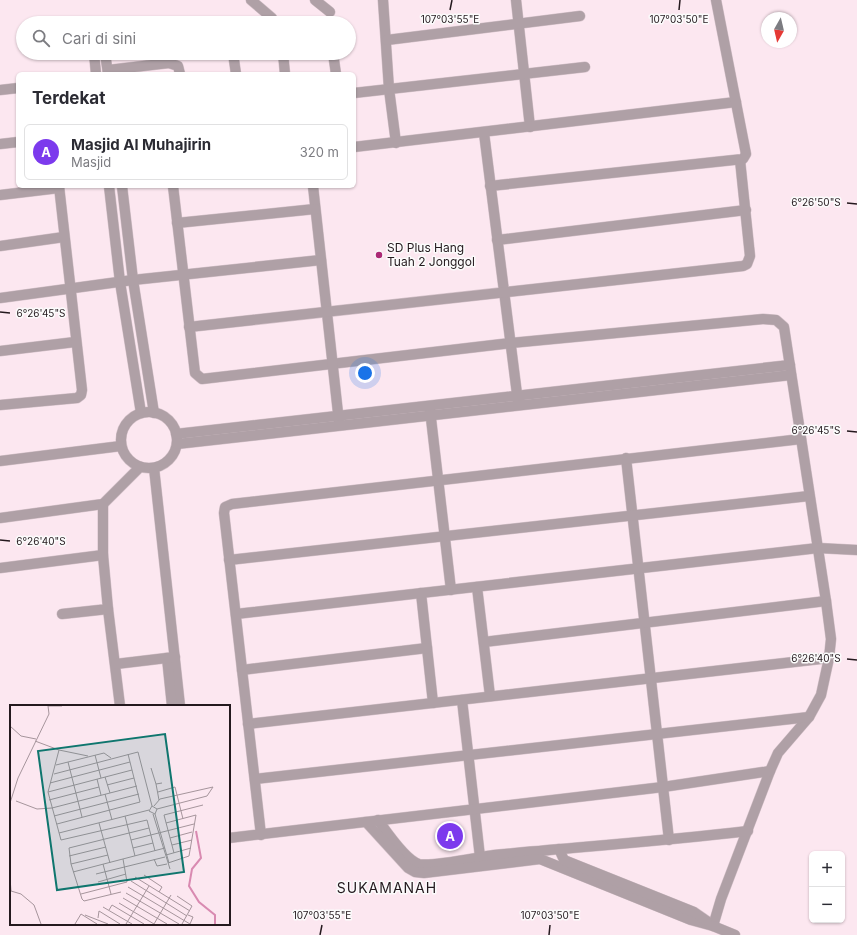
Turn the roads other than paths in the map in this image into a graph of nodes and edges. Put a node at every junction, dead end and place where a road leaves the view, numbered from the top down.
1 (251, 0) edge
2 (315, 0) edge
3 (383, 0) edge
4 (516, 0) edge
5 (716, 0) edge
6 (330, 12) dead end
7 (270, 16) edge
8 (580, 16) dead end
9 (519, 24) junction
10 (387, 40) junction
11 (95, 60) edge
12 (106, 60) edge
13 (234, 60) edge
14 (284, 60) edge
15 (335, 60) edge
16 (585, 67) dead end
17 (96, 72) edge
18 (108, 72) edge
19 (180, 72) edge
20 (236, 72) edge
21 (285, 72) edge
22 (336, 72) edge
23 (524, 74) junction
24 (16, 88) edge
25 (389, 89) junction
26 (0, 90) edge
27 (356, 93) edge
28 (736, 102) junction
29 (530, 127) junction
30 (484, 133) junction
31 (16, 142) edge
32 (396, 142) junction
33 (0, 144) edge
34 (356, 148) edge
35 (740, 160) junction
36 (490, 186) junction
37 (52, 188) edge
38 (59, 188) edge
39 (109, 188) edge
40 (122, 188) edge
41 (173, 188) edge
42 (313, 188) edge
43 (0, 195) edge
44 (315, 209) junction
45 (746, 210) junction
46 (177, 223) junction
47 (64, 237) junction
48 (497, 240) junction
49 (0, 246) edge
50 (321, 260) junction
51 (183, 275) junction
52 (133, 280) junction
53 (120, 282) junction
54 (70, 290) junction
55 (504, 292) junction
56 (0, 298) edge
57 (327, 312) junction
58 (189, 328) junction
59 (75, 342) junction
60 (511, 343) junction
61 (0, 351) edge
62 (333, 364) junction
63 (791, 370) junction
64 (518, 401) junction
65 (0, 405) edge
66 (430, 411) junction
67 (154, 413) junction
68 (141, 414) junction
69 (339, 421) junction
70 (176, 439) junction
71 (801, 439) junction
72 (121, 446) junction
73 (626, 458) junction
74 (0, 461) edge
75 (140, 467) junction
76 (154, 468) junction
77 (438, 479) junction
78 (809, 496) junction
79 (103, 504) junction
80 (633, 516) junction
81 (0, 518) edge
82 (444, 536) junction
83 (818, 548) junction
84 (857, 550) edge
85 (103, 555) junction
86 (229, 560) junction
87 (0, 568) edge
88 (638, 568) junction
89 (477, 587) junction
90 (451, 590) junction
91 (421, 593) junction
92 (826, 601) junction
93 (108, 609) junction
94 (62, 614) dead end
95 (236, 614) junction
96 (645, 623) junction
97 (484, 642) junction
98 (427, 648) junction
99 (171, 658) junction
100 (829, 658) junction
101 (116, 664) junction
102 (242, 670) junction
103 (651, 678) junction
104 (490, 696) junction
105 (462, 700) junction
106 (433, 703) junction
107 (120, 705) edge
108 (172, 705) edge
109 (180, 705) edge
110 (809, 717) junction
111 (248, 724) junction
112 (657, 734) junction
113 (469, 755) junction
114 (770, 771) junction
115 (255, 779) junction
116 (663, 787) junction
117 (475, 809) junction
118 (378, 820) junction
119 (366, 822) junction
120 (748, 831) junction
121 (261, 835) junction
122 (230, 838) edge
123 (669, 840) junction
124 (559, 849) junction
125 (480, 857) junction
126 (713, 926) junction
127 (735, 935) edge

1 - 7 street
2 - 6 street
3 - 10 street
4 - 9 street
5 - 28 street
8 - 9 street
9 - 10 street
9 - 23 street
10 - 25 street
11 - 17 street
12 - 18 street
13 - 20 street
14 - 21 street
15 - 22 street
16 - 23 street
18 - 19 street
23 - 25 street
23 - 29 street
24 - 26 street
25 - 27 street
25 - 32 street
28 - 29 street
28 - 35 street
29 - 30 street
30 - 32 street
30 - 36 street
31 - 33 street
32 - 34 street
35 - 36 street
35 - 45 street
36 - 48 street
37 - 43 street
38 - 47 street
39 - 53 street
40 - 52 street
41 - 46 street
42 - 44 street
44 - 46 street
44 - 50 street
45 - 48 street
45 - 55 street
46 - 51 street
47 - 49 street
47 - 54 street
48 - 55 street
50 - 51 street
50 - 57 street
51 - 52 street
51 - 58 street
52 - 53 street
52 - 67 street
53 - 54 street
53 - 68 street
54 - 56 street
54 - 59 street
55 - 57 street
55 - 60 street
57 - 58 street
57 - 62 street
58 - 62 street
59 - 61 street
59 - 65 street
60 - 62 street
60 - 63 street
60 - 64 street
62 - 69 street
63 - 64 street
63 - 71 street
64 - 66 street
66 - 69 street
66 - 77 street
67 - 68 street
67 - 70 street
68 - 72 street
69 - 70 street
70 - 76 street
71 - 73 street
71 - 78 street
72 - 74 street
72 - 75 street
73 - 77 street
73 - 80 street
75 - 76 street
75 - 79 street
76 - 99 street
77 - 82 street
77 - 86 street
78 - 80 street
78 - 83 street
79 - 81 street
79 - 85 street
80 - 82 street
80 - 88 street
82 - 86 street
82 - 90 street
83 - 84 street
83 - 88 street
83 - 92 street
85 - 87 street
85 - 93 street
86 - 95 street
88 - 89 street
88 - 96 street
89 - 90 street
89 - 97 street
90 - 91 street
91 - 95 street
91 - 98 street
92 - 96 street
92 - 100 street
93 - 94 street
93 - 101 street
95 - 102 street
96 - 97 street
96 - 103 street
97 - 104 street
98 - 102 street
98 - 106 street
99 - 101 street
99 - 108 street
99 - 109 street
100 - 103 street
100 - 110 street
101 - 107 street
102 - 111 street
103 - 104 street
103 - 112 street
104 - 105 street
105 - 106 street
105 - 113 street
106 - 111 street
110 - 112 street
110 - 114 street
111 - 115 street
112 - 113 street
112 - 116 street
113 - 115 street
113 - 117 street
114 - 116 street
114 - 120 street
115 - 121 street
116 - 117 street
116 - 123 street
117 - 118 street
117 - 125 street
118 - 119 street
118 - 125 street
119 - 121 street
119 - 126 street
120 - 123 street
120 - 126 street
121 - 122 street
123 - 124 street
124 - 125 street
124 - 126 street
126 - 127 street

